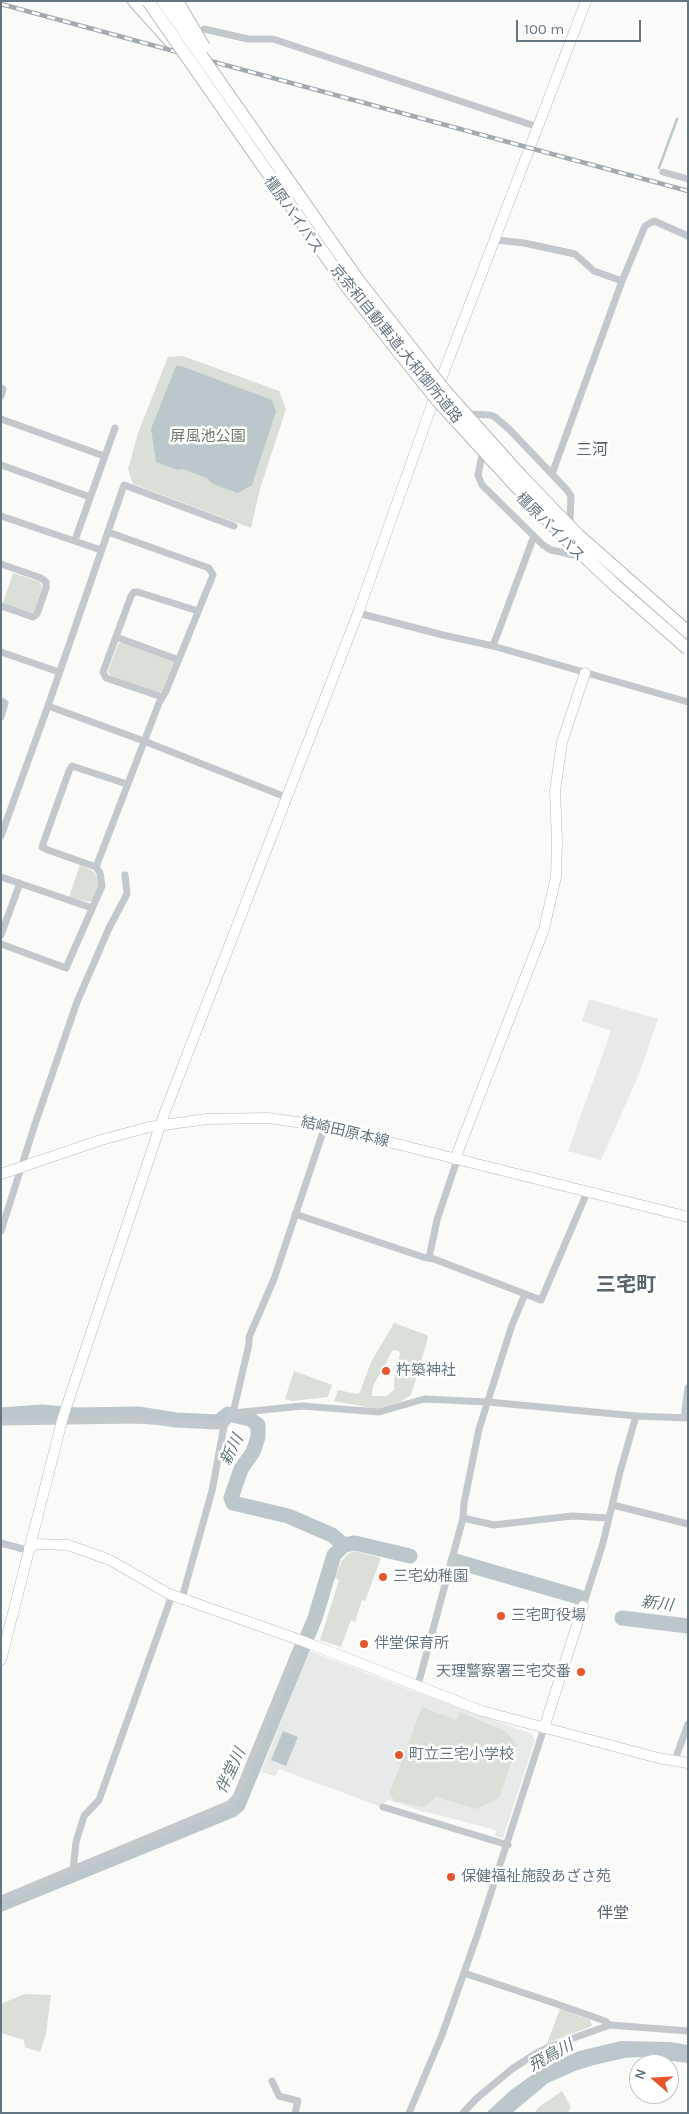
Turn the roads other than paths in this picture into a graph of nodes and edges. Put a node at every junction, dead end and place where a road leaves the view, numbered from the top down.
1 (134, 1) edge
2 (144, 1) edge
3 (148, 1) edge
4 (163, 1) edge
5 (169, 1) edge
6 (177, 1) edge
7 (586, 1) edge
8 (204, 29) dead end
9 (173, 44) junction
10 (228, 90) junction
11 (538, 127) junction
12 (663, 172) dead end
13 (688, 179) edge
14 (688, 236) edge
15 (496, 240) junction
16 (622, 281) junction
17 (440, 382) junction
18 (1, 388) edge
19 (1, 396) edge
20 (434, 400) junction
21 (468, 414) junction
22 (1, 419) edge
23 (114, 428) dead end
24 (482, 455) junction
25 (104, 456) junction
26 (1, 466) edge
27 (552, 474) junction
28 (90, 497) junction
29 (1, 516) edge
30 (570, 522) junction
31 (234, 526) dead end
32 (108, 532) junction
33 (534, 536) junction
34 (75, 540) junction
35 (101, 550) junction
36 (579, 556) junction
37 (1, 564) edge
38 (1, 606) edge
39 (198, 611) junction
40 (358, 613) junction
41 (688, 628) edge
42 (688, 632) edge
43 (116, 637) junction
44 (494, 646) junction
45 (688, 650) edge
46 (1, 652) edge
47 (179, 660) junction
48 (59, 672) junction
49 (584, 673) junction
50 (162, 697) junction
51 (1, 701) edge
52 (688, 702) edge
53 (48, 706) junction
54 (1, 717) edge
55 (144, 741) junction
56 (127, 784) junction
57 (288, 798) junction
58 (4, 822) edge
59 (1, 836) edge
60 (96, 867) junction
61 (125, 875) dead end
62 (1, 877) edge
63 (20, 883) junction
64 (92, 908) junction
65 (1, 935) edge
66 (1, 944) edge
67 (161, 1125) junction
68 (324, 1126) junction
69 (455, 1158) junction
70 (21, 1168) junction
71 (1, 1174) edge
72 (588, 1192) junction
73 (295, 1214) junction
74 (688, 1217) edge
75 (1, 1231) edge
76 (429, 1258) junction
77 (525, 1294) junction
78 (688, 1388) edge
79 (488, 1402) junction
80 (233, 1413) junction
81 (63, 1416) junction
82 (636, 1416) junction
83 (686, 1418) edge
84 (1, 1422) edge
85 (224, 1426) junction
86 (613, 1505) junction
87 (463, 1518) junction
88 (609, 1518) junction
89 (688, 1524) edge
90 (1, 1543) edge
91 (29, 1548) junction
92 (177, 1596) junction
93 (583, 1606) joint
94 (304, 1642) junction
95 (1, 1660) edge
96 (418, 1685) junction
97 (688, 1724) edge
98 (544, 1728) junction
99 (675, 1760) junction
100 (688, 1763) edge
101 (383, 1807) dead end
102 (508, 1845) junction
103 (72, 1870) junction
104 (1, 1899) edge
105 (464, 1973) junction
106 (610, 2025) junction
107 (688, 2031) edge
108 (272, 2081) dead end
109 (295, 2113) edge
110 (409, 2113) edge
111 (463, 2113) edge

1 - 9 highway
2 - 9 highway, 橿原バイパス, bridge
3 - 45 highway, 京奈和自動車道;大和御所道路, bridge
4 - 42 highway, 京奈和自動車道;大和御所道路, bridge
5 - 10 highway, 橿原バイパス, bridge
6 - 10 highway, bridge
7 - 11 street
8 - 11 street
9 - 20 highway, 橿原バイパス, bridge
10 - 17 highway, 橿原バイパス, bridge
11 - 15 street
12 - 13 street
14 - 16 street
15 - 16 street
15 - 17 street
16 - 27 street
17 - 20 street
17 - 21 highway, 橿原バイパス
18 - 19 street
20 - 24 highway, 橿原バイパス
20 - 40 street
21 - 27 street
21 - 30 highway, 橿原バイパス
22 - 25 street
23 - 25 street
24 - 33 street
24 - 36 highway, 橿原バイパス
25 - 28 street
26 - 28 street
27 - 30 street
28 - 34 street
29 - 34 street
30 - 41 highway, 橿原バイパス
31 - 32 street
32 - 35 street
32 - 39 street
33 - 36 street
33 - 44 street
34 - 35 street
35 - 48 street
36 - 45 highway, 橿原バイパス
37 - 38 street
39 - 43 street
39 - 47 street
40 - 44 street
40 - 57 street
43 - 47 street
43 - 50 street
44 - 49 street
46 - 48 street
47 - 50 street
48 - 53 street
49 - 52 street
49 - 69 street
50 - 55 street
51 - 54 street
53 - 55 street
53 - 58 street
55 - 56 street
55 - 57 street
56 - 60 street
56 - 60 street
57 - 67 street
58 - 59 street
60 - 64 street
61 - 70 street
62 - 63 street
63 - 64 street
63 - 65 street
64 - 66 street
67 - 68 street, 結崎田原本線
67 - 70 street, 結崎田原本線
67 - 81 street
68 - 69 street, 結崎田原本線
68 - 73 street
69 - 72 street, 結崎田原本線
69 - 76 street
70 - 71 street, 結崎田原本線
70 - 75 street
72 - 74 street, 結崎田原本線
72 - 77 street
73 - 76 street
73 - 80 street
76 - 77 street
77 - 79 street
78 - 83 street
79 - 80 street
79 - 82 street
79 - 87 street
80 - 85 street
81 - 84 street
81 - 85 street
81 - 91 street
82 - 83 street
82 - 86 street
85 - 92 street
86 - 88 street
86 - 89 street
87 - 88 street
87 - 96 street
88 - 93 street
90 - 91 street
91 - 92 street
91 - 95 street
92 - 94 street
92 - 103 street
93 - 98 street
94 - 96 street
94 - 103 street
96 - 98 street
97 - 99 street
98 - 99 street
98 - 102 street
99 - 100 street
101 - 102 street
102 - 105 street
103 - 104 street
105 - 106 street
105 - 110 street
106 - 107 street
106 - 111 street
108 - 109 street

